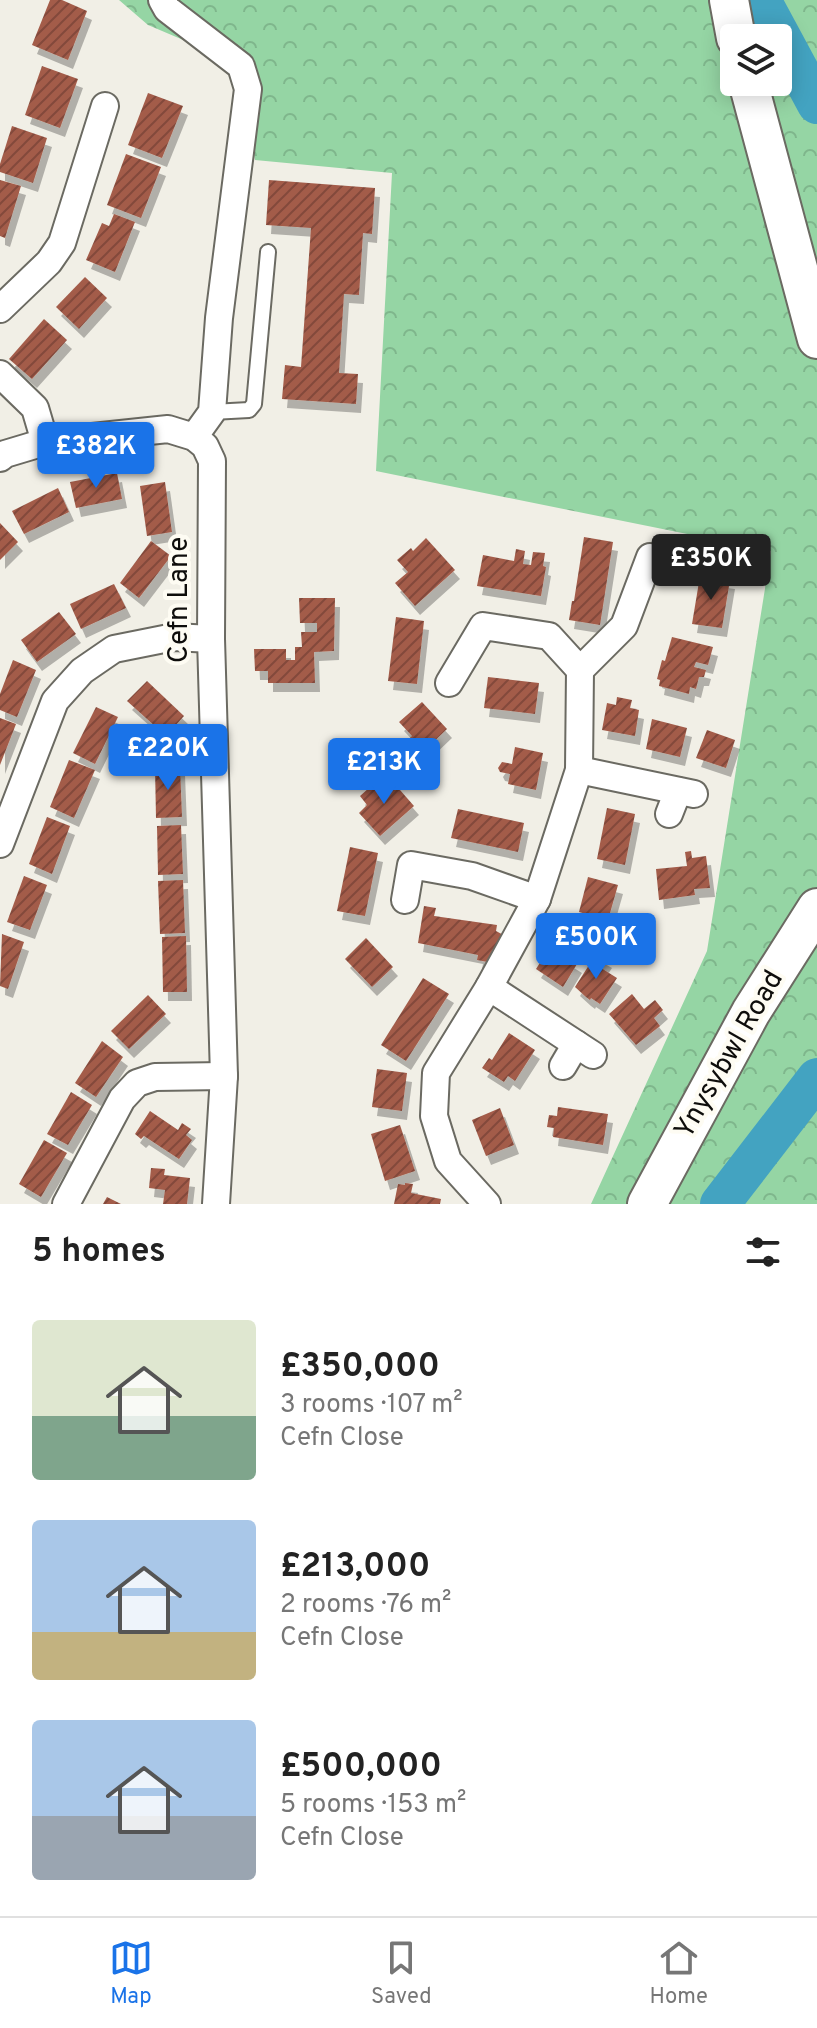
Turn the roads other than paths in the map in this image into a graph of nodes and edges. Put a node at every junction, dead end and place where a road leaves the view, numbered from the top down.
1 (162, 0) edge
2 (729, 0) edge
3 (733, 24) edge
4 (752, 96) edge
5 (105, 106) dead end
6 (268, 252) dead end
7 (0, 309) edge
8 (817, 339) edge
9 (0, 374) edge
10 (212, 412) junction
11 (194, 437) junction
12 (45, 442) junction
13 (0, 458) edge
14 (650, 557) dead end
15 (211, 639) junction
16 (580, 670) junction
17 (449, 683) dead end
18 (579, 770) junction
19 (680, 800) dead end
20 (0, 844) edge
21 (537, 899) junction
22 (405, 900) dead end
23 (817, 908) edge
24 (489, 987) junction
25 (578, 1055) dead end
26 (224, 1076) junction
27 (66, 1204) edge
28 (216, 1204) edge
29 (487, 1204) edge
30 (647, 1204) edge

1 - 10 street
2 - 3 main road
4 - 8 main road
5 - 7 street
6 - 10 lane
9 - 12 street
10 - 11 street
11 - 12 street
11 - 15 street, Cefn Lane
12 - 13 street
14 - 16 street
15 - 20 street
15 - 26 street, Cefn Lane
16 - 17 street
16 - 18 street
18 - 19 street
18 - 21 street
21 - 22 street
21 - 24 street
23 - 30 main road, Ynysybwl Road
24 - 25 street
24 - 29 street
26 - 27 street
26 - 28 street, Cefn Lane

